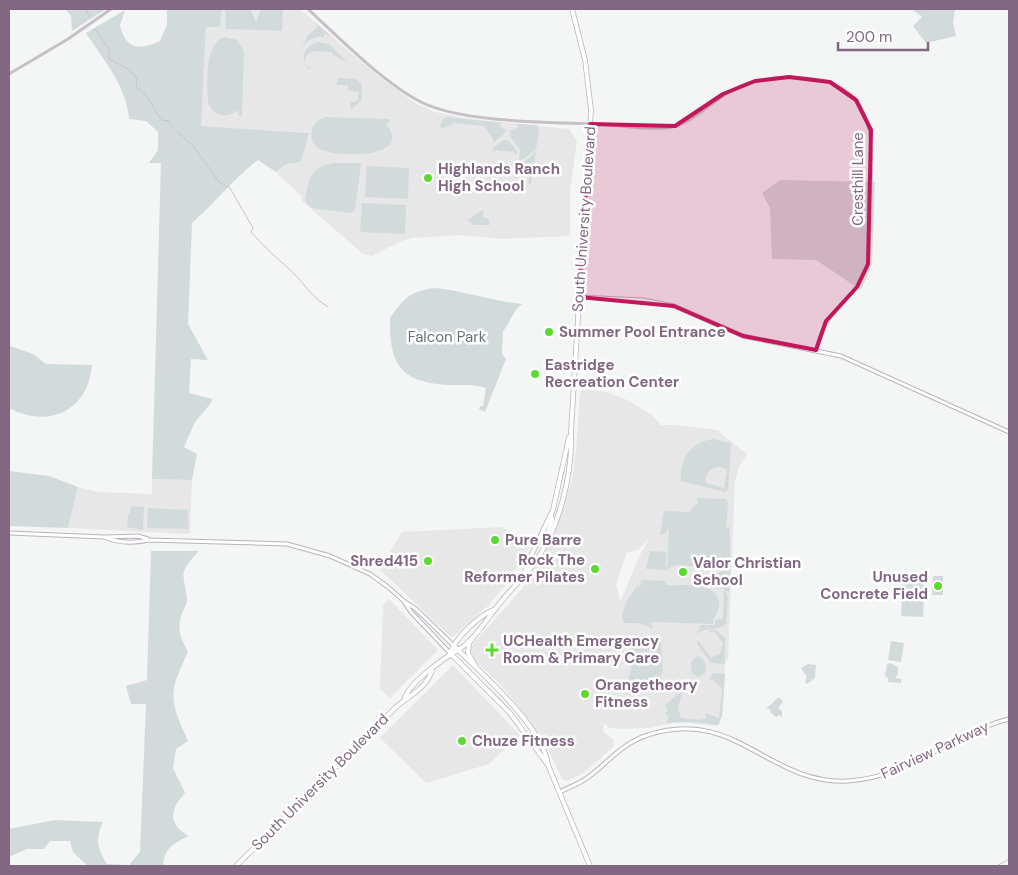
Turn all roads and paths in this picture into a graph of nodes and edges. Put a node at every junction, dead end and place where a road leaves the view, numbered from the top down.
1 (111, 9) edge
2 (308, 9) edge
3 (572, 9) edge
4 (9, 74) edge
5 (590, 124) junction
6 (579, 297) junction
7 (816, 350) junction
8 (571, 431) junction
9 (1009, 432) edge
10 (550, 515) junction
11 (9, 532) edge
12 (547, 539) junction
13 (525, 571) junction
14 (405, 602) junction
15 (495, 609) junction
16 (478, 630) junction
17 (453, 646) junction
18 (458, 650) junction
19 (450, 653) junction
20 (479, 671) junction
21 (1009, 719) edge
22 (548, 764) junction
23 (560, 792) junction
24 (236, 866) edge
25 (590, 866) edge

1 - 4 street
2 - 5 street, Cresthill Lane
3 - 5 main road, South University Boulevard
5 - 6 main road, South University Boulevard
5 - 7 street, Cresthill Lane
6 - 7 main road
6 - 8 main road, South University Boulevard
7 - 9 main road
8 - 10 main road, South University Boulevard
8 - 12 main road, South University Boulevard
10 - 12 main road
10 - 13 main road, South University Boulevard
11 - 14 main road
12 - 13 main road, South University Boulevard
13 - 15 main road, South University Boulevard
14 - 17 main road
14 - 19 main road
15 - 16 main road, South University Boulevard
15 - 17 main road, South University Boulevard
16 - 18 main road, South University Boulevard
16 - 20 main road
17 - 18 main road
17 - 19 main road, South University Boulevard
18 - 19 main road, South University Boulevard
18 - 20 main road
19 - 22 main road
19 - 24 main road, South University Boulevard
20 - 22 main road
21 - 23 main road, Fairview Parkway
22 - 23 main road
23 - 25 main road

